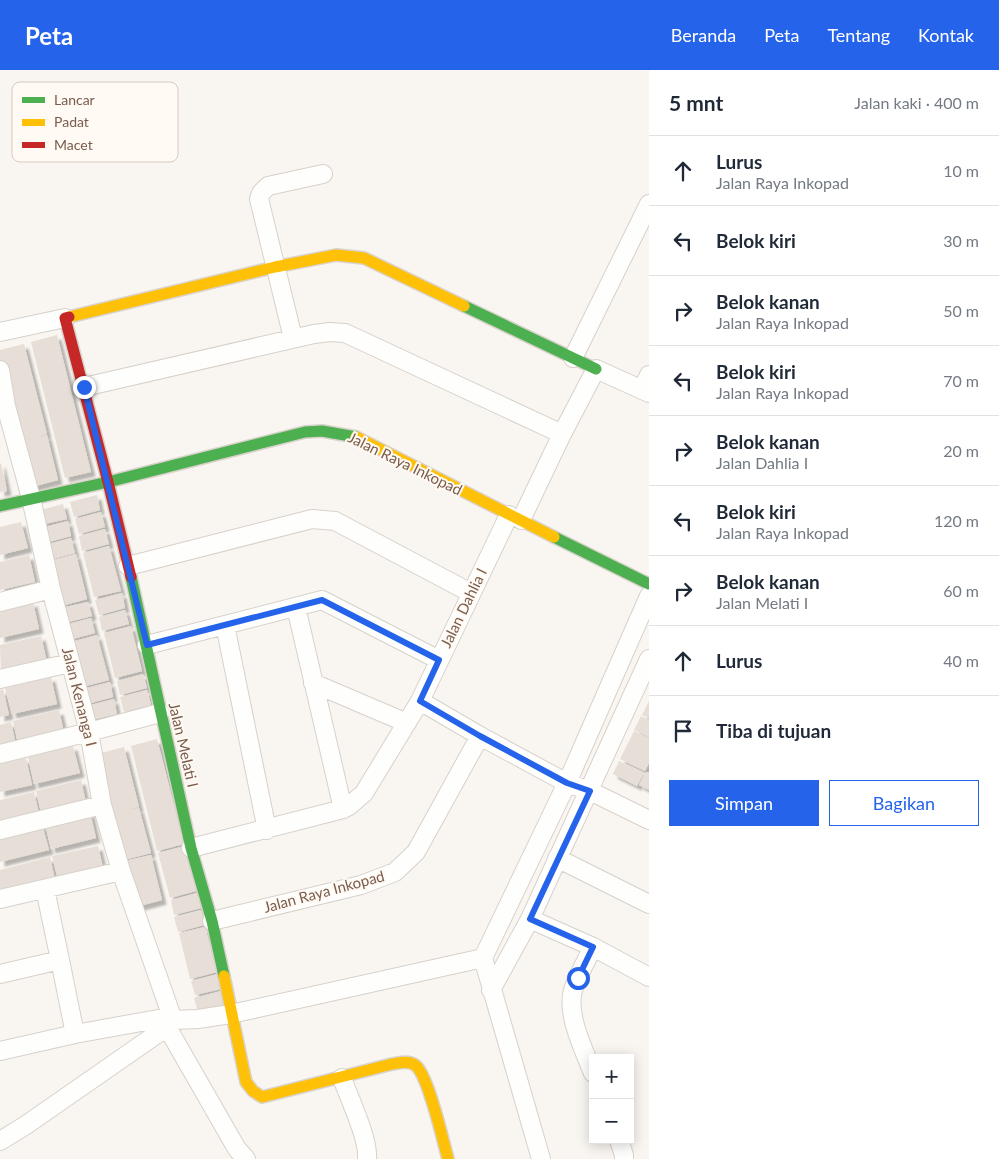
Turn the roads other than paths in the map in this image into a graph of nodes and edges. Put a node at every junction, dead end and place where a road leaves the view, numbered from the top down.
1 (323, 174) dead end
2 (649, 204) edge
3 (275, 267) junction
4 (65, 318) junction
5 (0, 332) edge
6 (294, 338) junction
7 (573, 358) junction
8 (596, 369) junction
9 (0, 370) edge
10 (647, 386) edge
11 (84, 387) junction
12 (3, 407) edge
13 (562, 434) junction
14 (108, 482) junction
15 (32, 498) junction
16 (0, 506) edge
17 (515, 518) junction
18 (128, 566) junction
19 (649, 584) edge
20 (51, 589) junction
21 (471, 593) junction
22 (649, 596) edge
23 (0, 602) edge
24 (296, 607) junction
25 (225, 625) junction
26 (147, 645) junction
27 (649, 659) edge
28 (439, 660) junction
29 (70, 663) junction
30 (0, 679) edge
31 (313, 683) junction
32 (420, 701) junction
33 (160, 713) junction
34 (407, 723) junction
35 (89, 732) junction
36 (480, 736) junction
37 (0, 754) edge
38 (567, 783) junction
39 (590, 791) junction
40 (102, 805) junction
41 (343, 809) junction
42 (649, 820) edge
43 (0, 830) edge
44 (267, 830) junction
45 (191, 848) junction
46 (557, 858) junction
47 (121, 871) junction
48 (45, 889) junction
49 (0, 899) edge
50 (649, 904) edge
51 (530, 919) junction
52 (212, 921) junction
53 (593, 947) junction
54 (483, 958) junction
55 (60, 960) junction
56 (0, 974) edge
57 (649, 977) edge
58 (491, 990) junction
59 (231, 1014) junction
60 (170, 1023) junction
61 (74, 1034) junction
62 (0, 1051) edge
63 (589, 1064) edge
64 (342, 1078) junction
65 (0, 1141) edge
66 (620, 1144) edge
67 (246, 1159) edge
68 (366, 1159) edge
69 (448, 1159) edge
70 (541, 1159) edge
71 (624, 1159) edge

1 - 3 street
2 - 7 street
3 - 4 street
3 - 6 street
3 - 7 street
4 - 5 street
4 - 11 street, Jalan Melati I
6 - 11 street
6 - 13 street
7 - 8 street
8 - 10 street
8 - 13 street, Jalan Dahlia I
9 - 12 street, Jalan Kenanga I
11 - 14 street, Jalan Melati I
12 - 15 street, Jalan Kenanga I
13 - 17 street, Jalan Dahlia I
14 - 15 street, Jalan Raya Inkopad
14 - 17 street, Jalan Raya Inkopad
14 - 18 street, Jalan Melati I
15 - 16 street, Jalan Raya Inkopad
15 - 20 street, Jalan Kenanga I
17 - 19 street, Jalan Raya Inkopad
17 - 21 street, Jalan Dahlia I
18 - 21 street
18 - 26 street, Jalan Melati I
20 - 23 street
20 - 29 street, Jalan Kenanga I
21 - 28 street, Jalan Dahlia I
22 - 38 street
24 - 25 street
24 - 28 street
24 - 31 street
25 - 26 street
25 - 44 street
26 - 33 street, Jalan Melati I
27 - 39 street
28 - 32 street, Jalan Dahlia I
29 - 30 street
29 - 35 street, Jalan Kenanga I
31 - 34 street
31 - 41 street
32 - 34 street
32 - 36 street
33 - 35 street
33 - 45 street, Jalan Melati I
34 - 41 street
35 - 37 street
35 - 40 street, Jalan Kenanga I
36 - 38 street
36 - 52 street, Jalan Raya Inkopad
38 - 39 street
38 - 54 street
39 - 42 street
39 - 46 street
40 - 43 street
40 - 47 street, Jalan Kenanga I
41 - 44 street
44 - 45 street
45 - 52 street, Jalan Melati I
46 - 50 street
46 - 51 street
47 - 48 street
47 - 60 street, Jalan Kenanga I
48 - 49 street
48 - 55 street
51 - 53 street
51 - 58 street
52 - 59 street, Jalan Melati I
53 - 57 street
53 - 63 street
54 - 58 street
54 - 59 street
55 - 56 street
55 - 61 street
58 - 70 street
59 - 60 street
59 - 64 street
60 - 61 street
60 - 65 street
60 - 67 street
61 - 62 street
64 - 68 street
64 - 69 street
66 - 71 street

